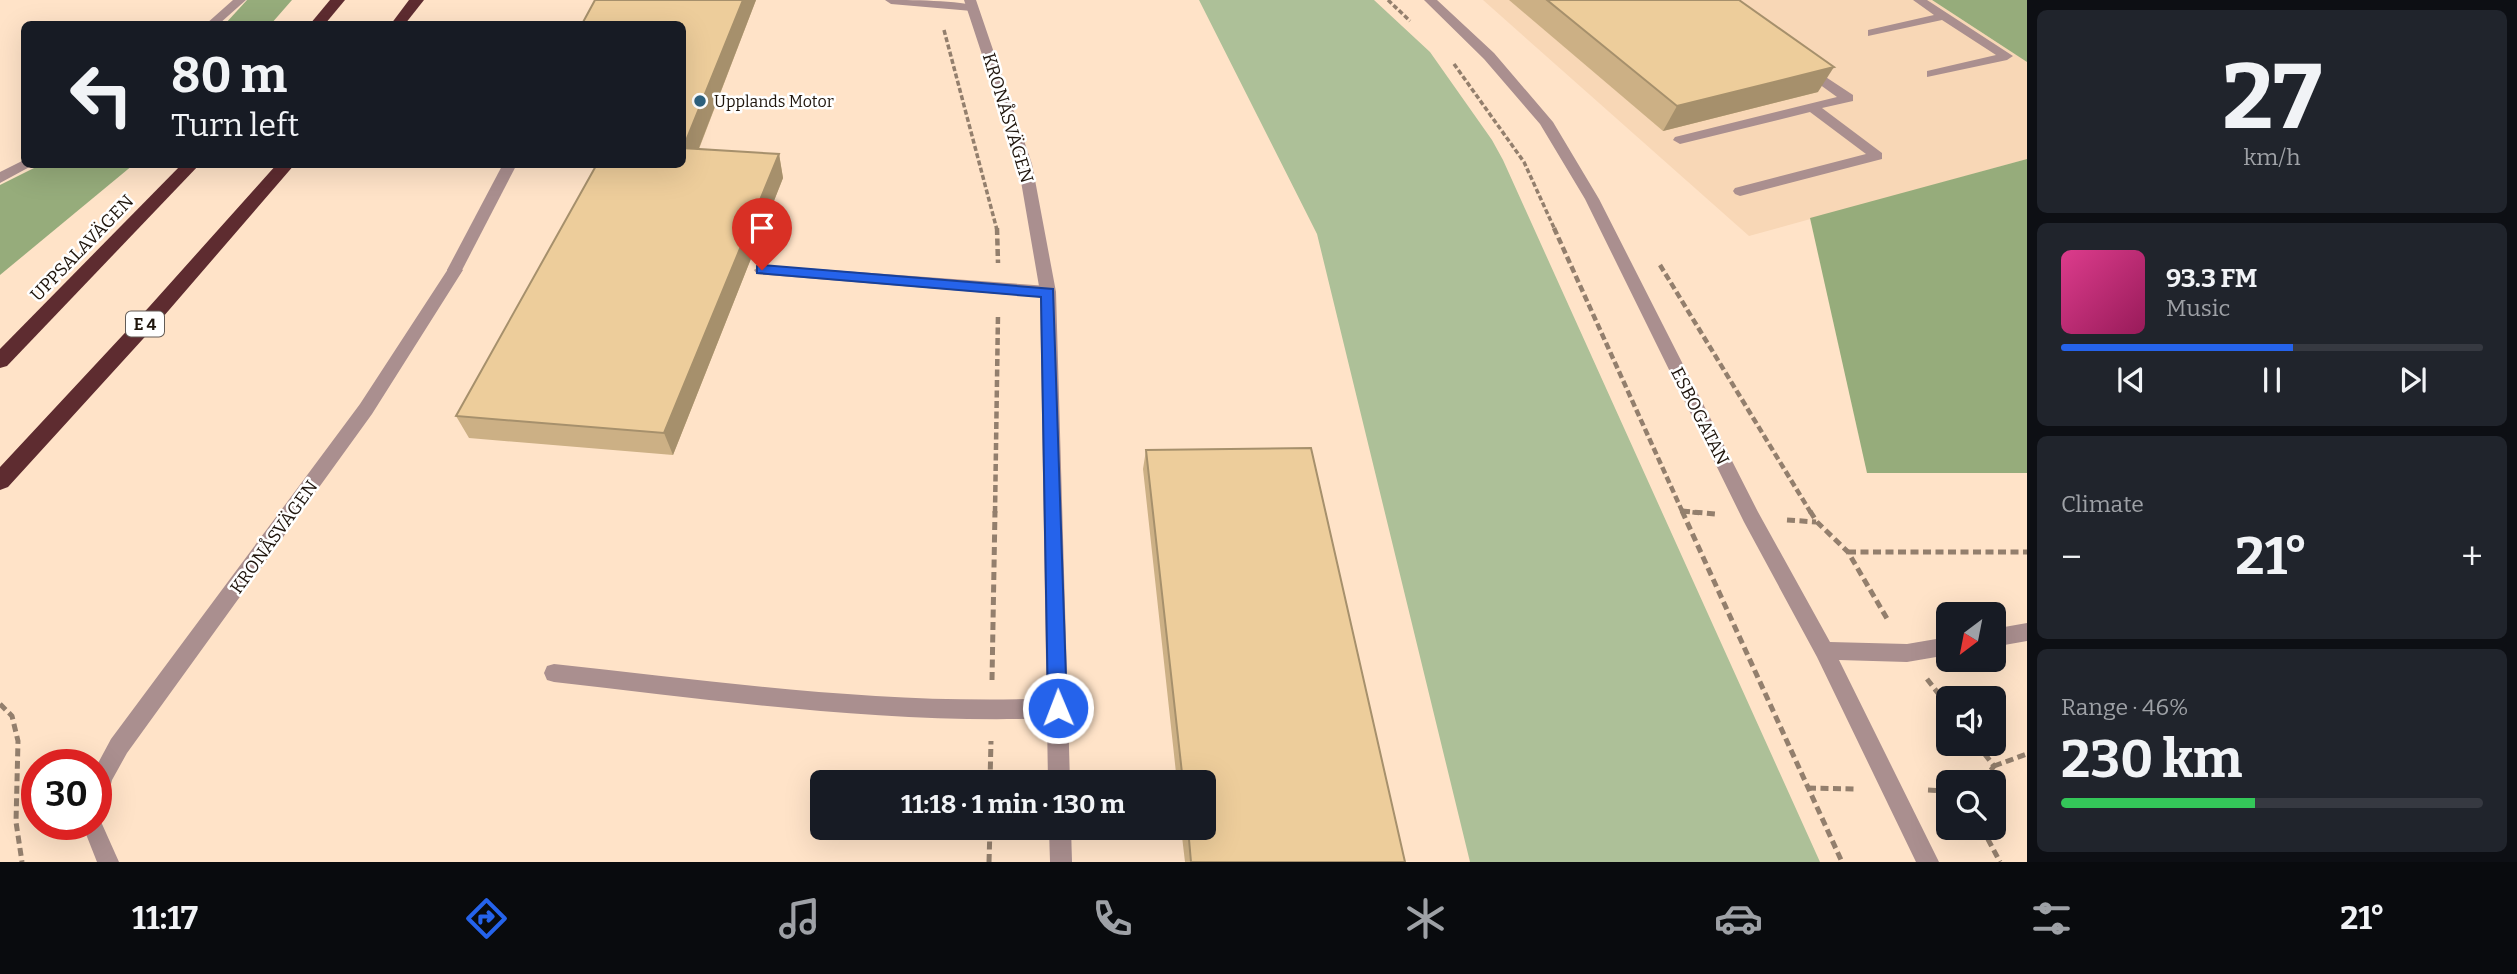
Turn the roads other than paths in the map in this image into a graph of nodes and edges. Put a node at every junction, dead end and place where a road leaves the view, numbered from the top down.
1 (240, 0) edge
2 (338, 0) edge
3 (417, 0) edge
4 (891, 0) edge
5 (1430, 0) edge
6 (1919, 0) edge
7 (971, 4) edge
8 (1944, 16) junction
9 (216, 21) edge
10 (320, 21) edge
11 (400, 21) edge
12 (1872, 33) dead end
13 (1795, 60) edge
14 (1932, 74) dead end
15 (1812, 107) junction
16 (1681, 140) dead end
17 (21, 168) edge
18 (188, 168) edge
19 (283, 168) edge
20 (508, 168) edge
21 (0, 178) edge
22 (1740, 191) dead end
23 (762, 270) dead end
24 (1048, 292) junction
25 (0, 360) edge
26 (0, 481) edge
27 (2027, 632) edge
28 (2006, 636) edge
29 (1936, 648) edge
30 (1824, 651) junction
31 (555, 673) dead end
32 (1058, 708) junction
33 (112, 759) edge
34 (1059, 770) edge
35 (99, 840) edge
36 (1060, 840) edge
37 (108, 862) edge
38 (1061, 862) edge
39 (1928, 862) edge

1 - 9 street
2 - 10 highway
3 - 11 highway
4 - 7 street
5 - 30 street, ESBOGATAN
6 - 8 street
7 - 24 street, KRONÅSVÄGEN
8 - 12 street
8 - 14 street
13 - 15 street
15 - 16 street
15 - 22 street
17 - 21 street
18 - 25 highway, UPPSALAVÄGEN
19 - 26 highway, E 4
20 - 33 street, KRONÅSVÄGEN
23 - 24 street
24 - 32 street, KRONÅSVÄGEN
27 - 28 street
29 - 30 street
30 - 39 street, ESBOGATAN
31 - 32 street
32 - 34 street, KRONÅSVÄGEN
35 - 37 street
36 - 38 street

